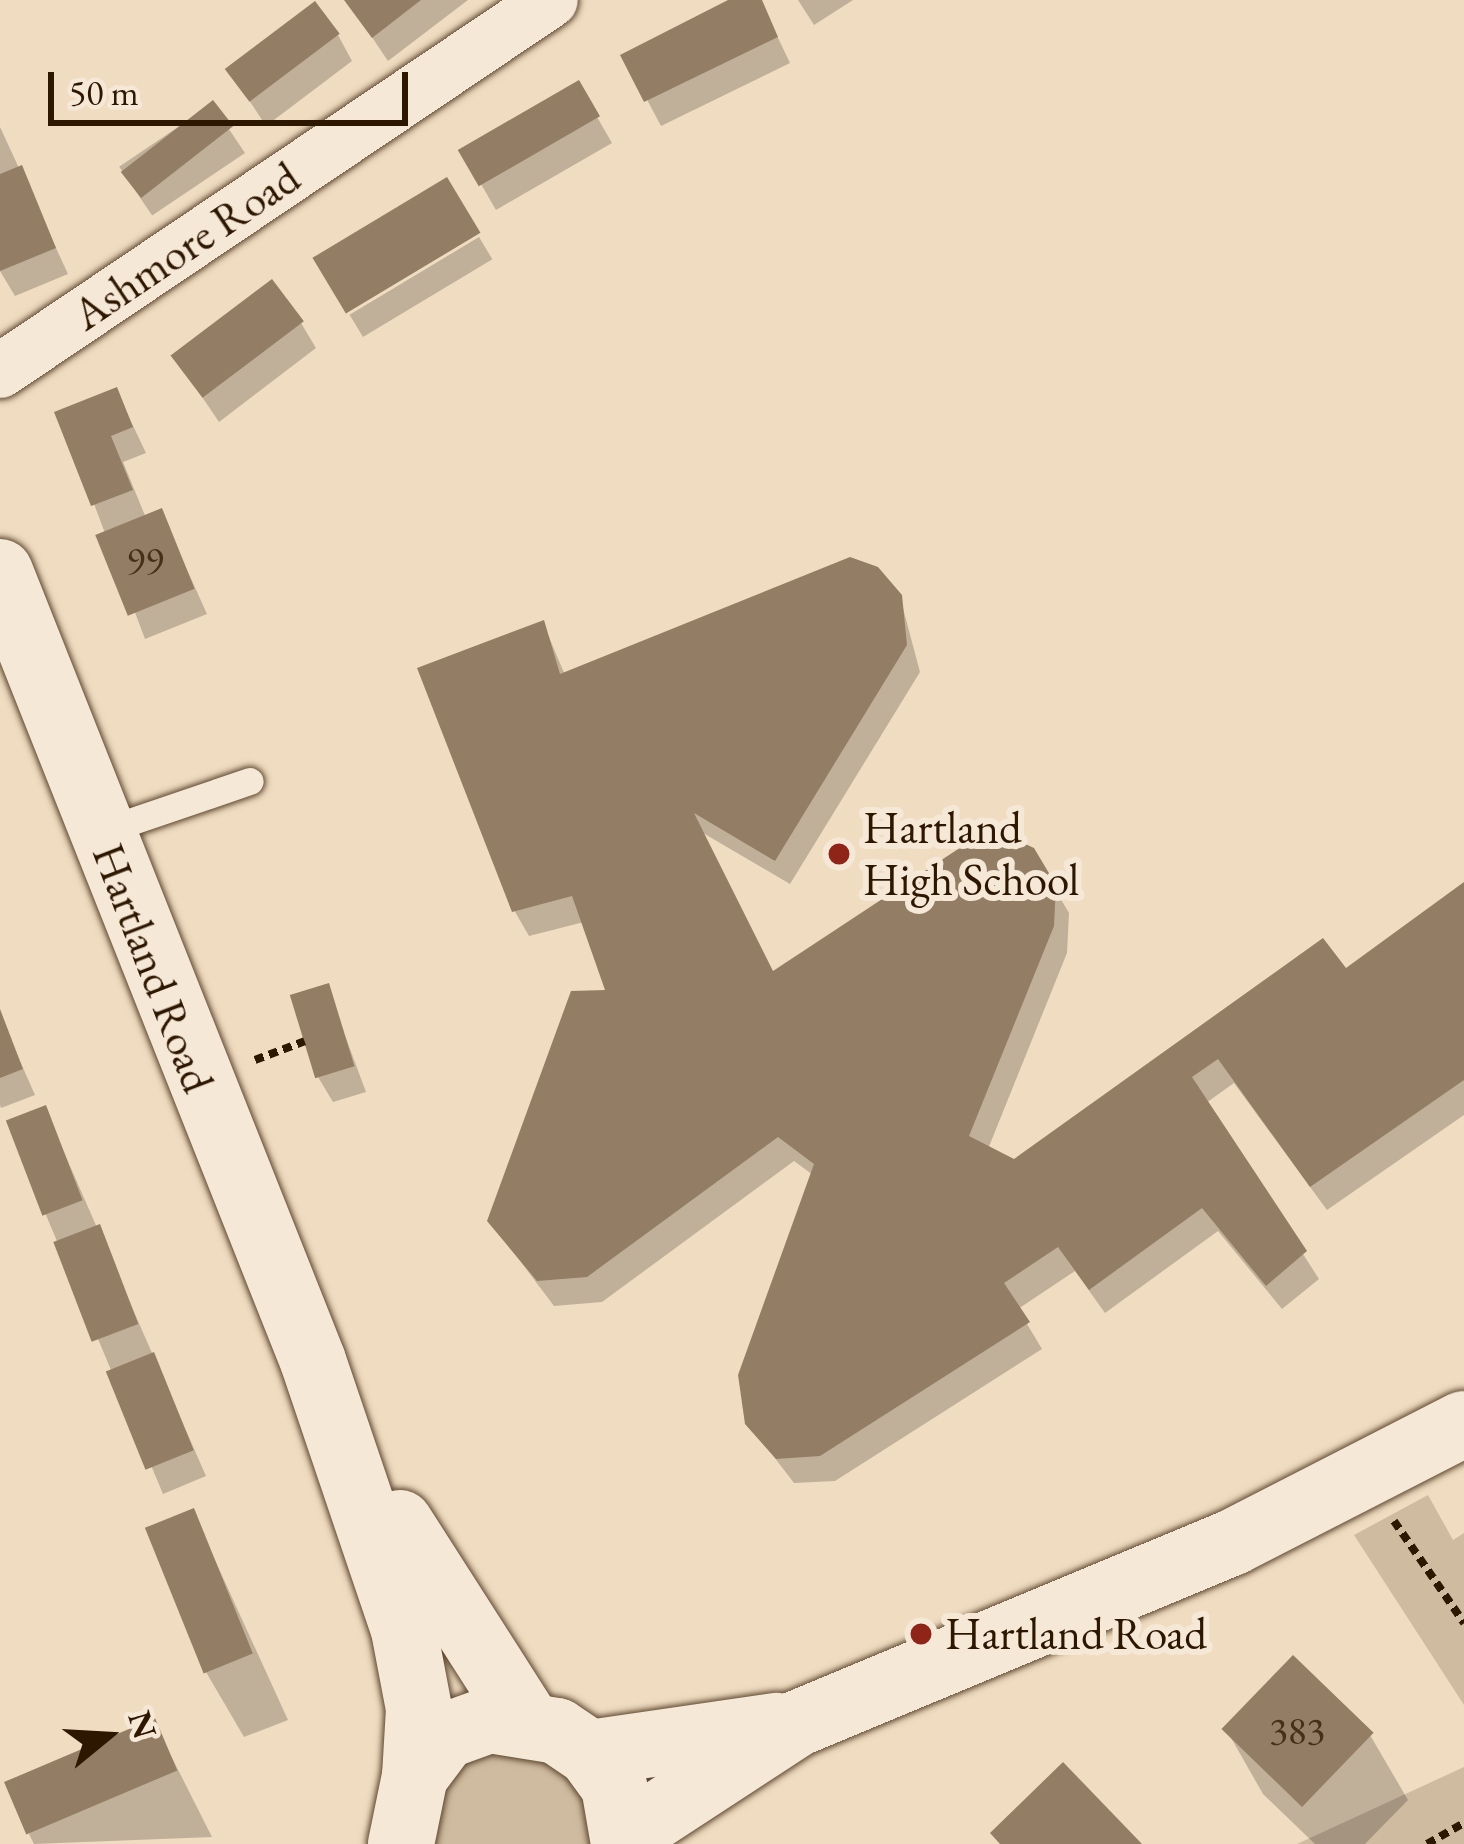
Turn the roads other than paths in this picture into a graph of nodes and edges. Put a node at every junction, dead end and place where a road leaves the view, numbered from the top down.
1 (551, 0) edge
2 (0, 371) edge
3 (0, 572) edge
4 (250, 781) dead end
5 (100, 832) junction
6 (314, 1361) junction
7 (1464, 1424) edge
8 (528, 1723) junction
9 (796, 1724) junction
10 (590, 1753) junction
11 (400, 1825) edge
12 (624, 1840) edge

1 - 2 street, Ashmore Road
3 - 5 street, Hartland Road
4 - 5 lane
5 - 6 street, Hartland Road
6 - 8 street, Hartland Road
6 - 11 street, Hartland Road
7 - 9 street
8 - 10 street
8 - 11 street
9 - 10 street
9 - 12 street
10 - 12 street

